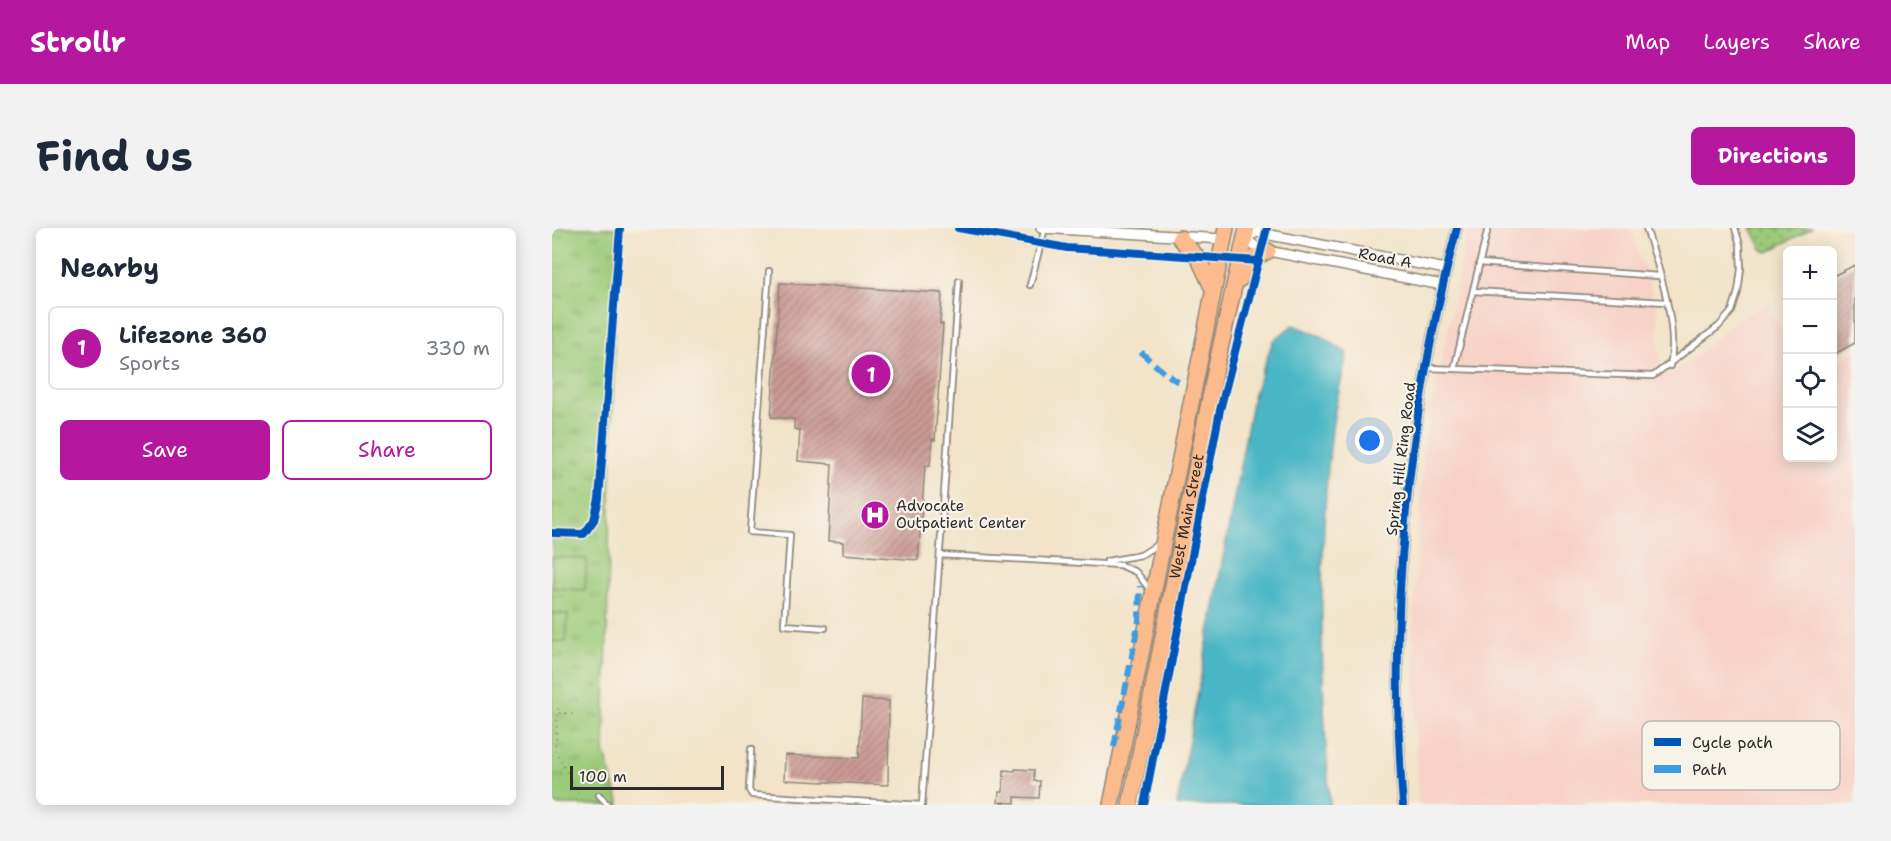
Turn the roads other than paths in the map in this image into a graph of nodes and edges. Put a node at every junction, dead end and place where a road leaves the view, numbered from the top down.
1 (1044, 228) edge
2 (1457, 228) edge
3 (1488, 228) edge
4 (1646, 228) edge
5 (1735, 228) edge
6 (1225, 233) edge
7 (1246, 233) edge
8 (1180, 238) junction
9 (1268, 251) junction
10 (1479, 263) junction
11 (1446, 269) junction
12 (769, 271) dead end
13 (1659, 276) junction
14 (959, 281) dead end
15 (1030, 285) dead end
16 (1442, 285) junction
17 (1213, 289) junction
18 (1473, 291) junction
19 (1232, 292) junction
20 (1665, 302) junction
21 (1670, 366) junction
22 (1426, 368) junction
23 (1454, 369) junction
24 (1163, 537) junction
25 (940, 555) junction
26 (1102, 562) junction
27 (1153, 593) junction
28 (825, 628) dead end
29 (751, 749) dead end
30 (599, 795) dead end
31 (608, 805) edge
32 (1111, 805) edge
33 (1130, 805) edge
34 (1404, 805) edge

1 - 8 street
1 - 15 lane
2 - 11 street, Spring Hill Ring Road
3 - 10 lane
4 - 13 lane
5 - 21 lane
6 - 7 main road
6 - 8 street
6 - 17 main road, West Main Street
7 - 9 street, Road A
7 - 11 street, Road A
7 - 19 main road, West Main Street
8 - 17 main road
9 - 16 street, Road A
9 - 19 main road
10 - 13 lane
10 - 18 lane
11 - 16 street, Spring Hill Ring Road
12 - 28 lane
13 - 20 lane
14 - 25 lane
16 - 22 street, Spring Hill Ring Road
17 - 24 main road, West Main Street
18 - 20 lane
18 - 23 lane
19 - 33 main road, West Main Street
20 - 21 lane
21 - 23 lane
22 - 23 lane
22 - 34 street, Spring Hill Ring Road
24 - 26 lane
24 - 27 main road, West Main Street
25 - 26 lane
25 - 29 lane
26 - 27 lane
27 - 32 main road, West Main Street
30 - 31 lane

